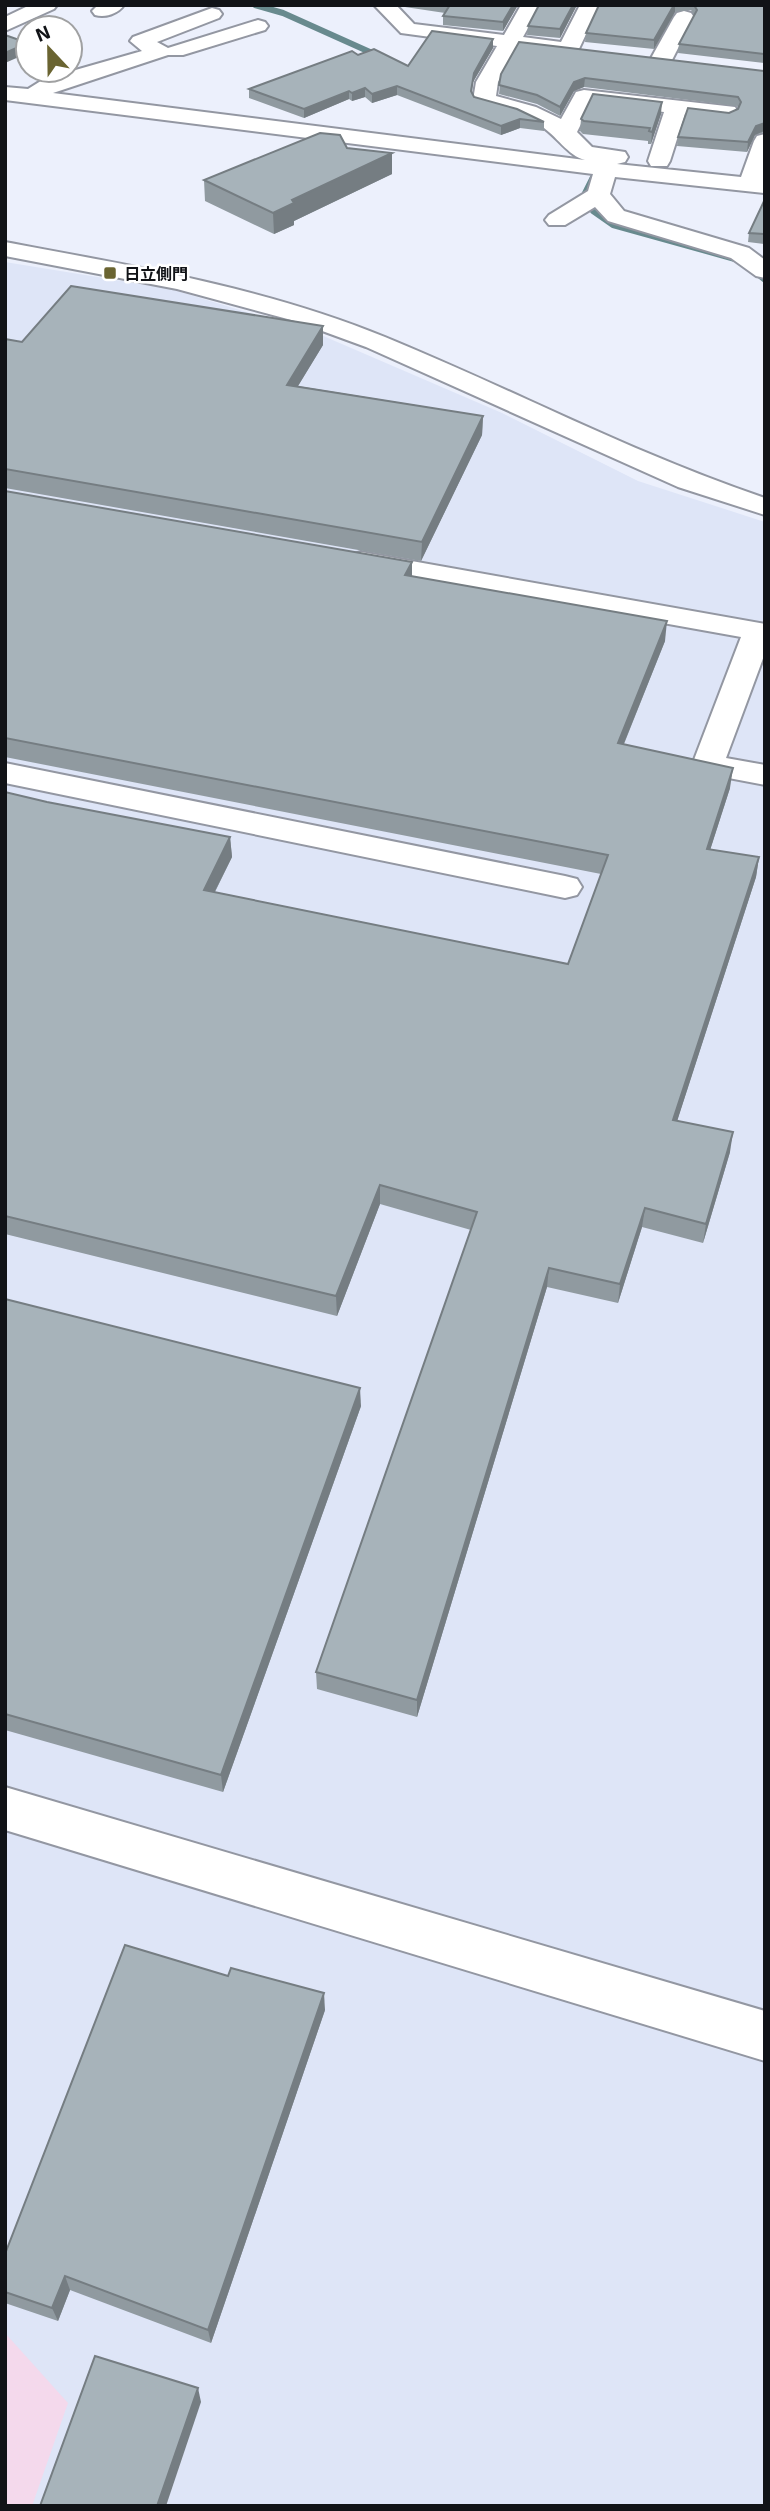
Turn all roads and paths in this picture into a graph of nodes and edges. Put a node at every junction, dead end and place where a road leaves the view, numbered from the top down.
1 (47, 5) edge
2 (384, 5) edge
3 (531, 5) edge
4 (590, 5) edge
5 (212, 13) dead end
6 (684, 17) dead end
7 (5, 24) edge
8 (258, 26) dead end
9 (509, 42) junction
10 (568, 49) junction
11 (160, 52) junction
12 (595, 52) edge
13 (635, 57) edge
14 (662, 60) junction
15 (687, 63) edge
16 (5, 93) edge
17 (32, 97) junction
18 (676, 108) junction
19 (727, 112) edge
20 (566, 132) junction
21 (765, 141) edge
22 (659, 161) junction
23 (701, 165) dead end
24 (606, 170) junction
25 (757, 186) edge
26 (591, 199) junction
27 (557, 220) dead end
28 (5, 249) edge
29 (765, 271) edge
30 (765, 507) edge
31 (334, 556) edge
32 (5, 773) edge
33 (765, 775) edge
34 (565, 887) dead end
35 (5, 1808) edge
36 (765, 2036) edge

1 - 7 street
2 - 9 street
3 - 9 street
4 - 10 street
5 - 11 street
6 - 14 street
8 - 11 street
9 - 10 street
9 - 20 street
10 - 12 street
11 - 17 street
13 - 14 street
14 - 15 street
16 - 17 street
17 - 24 street
18 - 19 street
18 - 20 street
18 - 22 street
20 - 22 street
21 - 25 street
22 - 23 street
24 - 25 street
24 - 26 street
26 - 27 street
26 - 29 street
28 - 30 street
31 - 33 street
32 - 34 street
35 - 36 street

